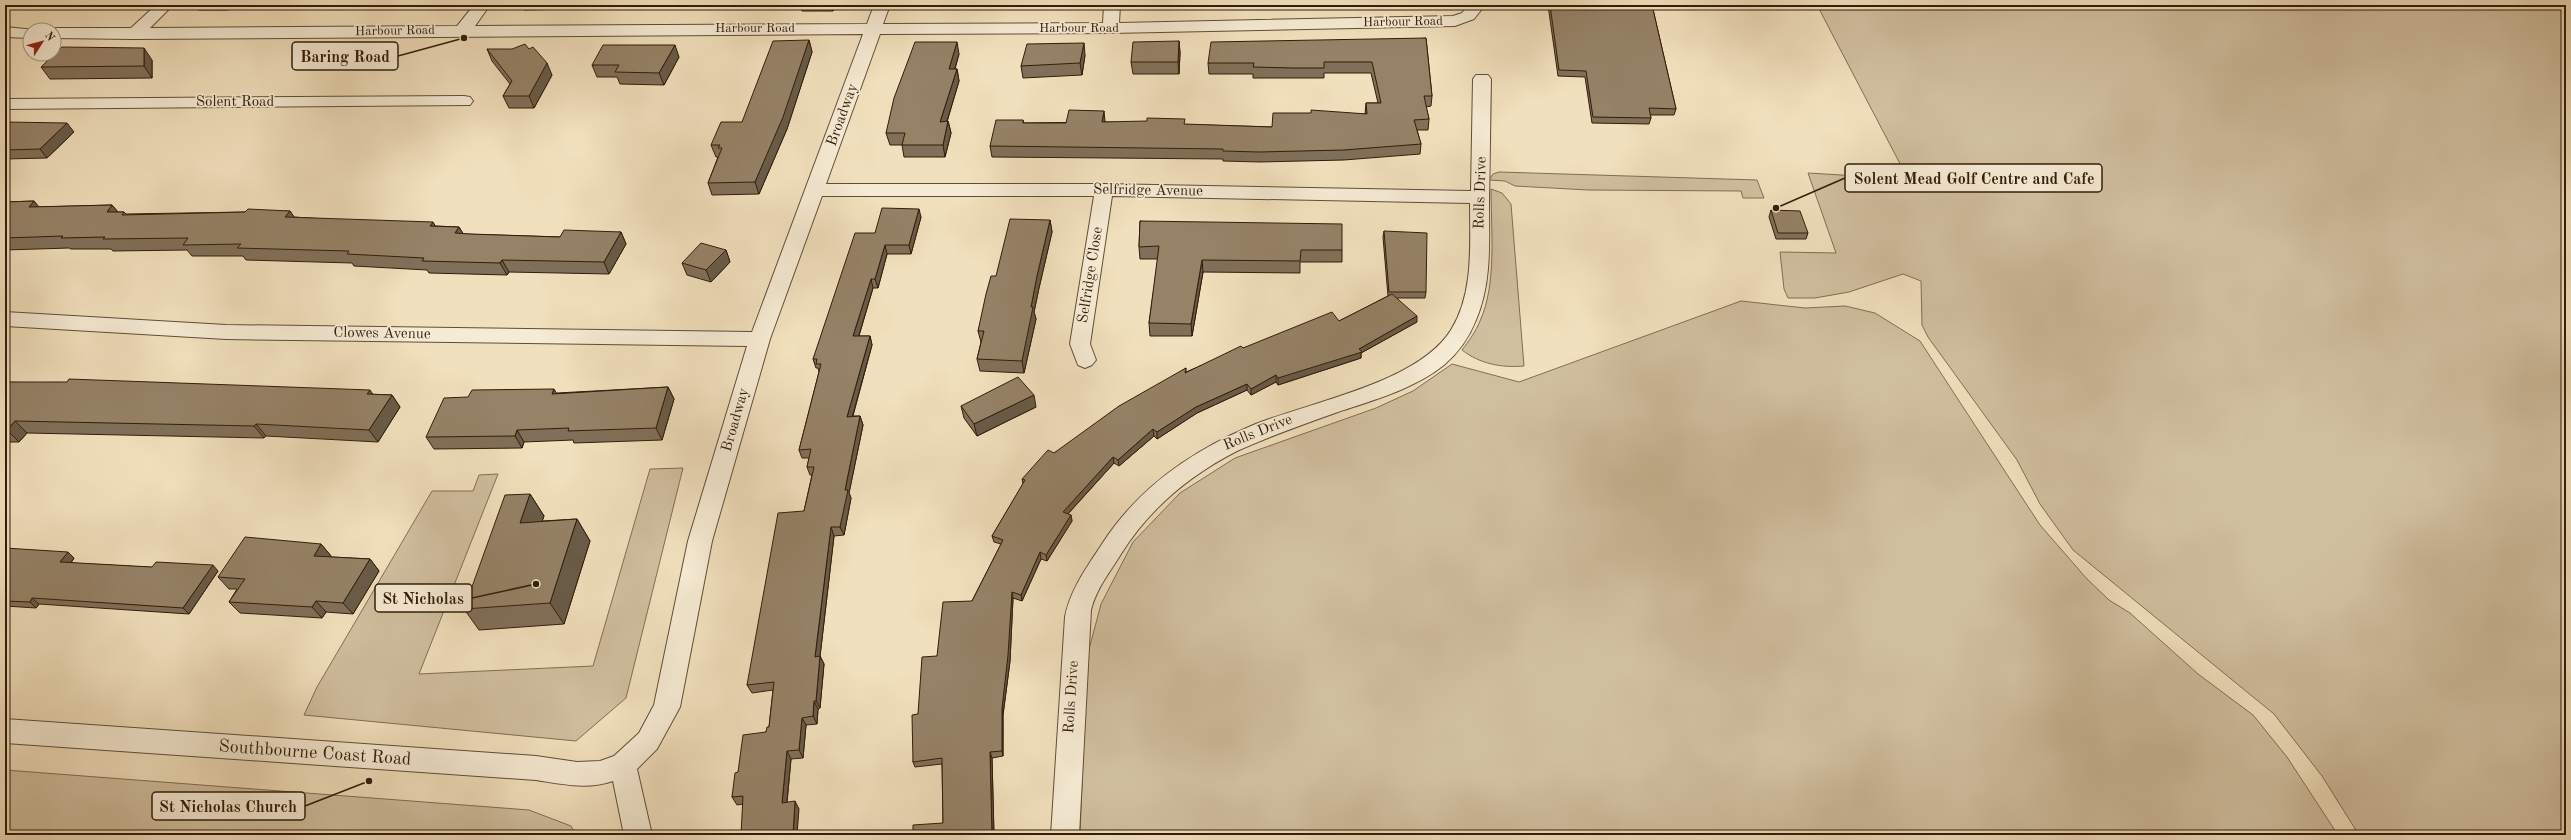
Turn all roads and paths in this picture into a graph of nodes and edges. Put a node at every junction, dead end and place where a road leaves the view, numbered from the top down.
1 (165, 5) edge
2 (482, 5) edge
3 (882, 5) edge
4 (1112, 5) edge
5 (1477, 5) edge
6 (874, 28) junction
7 (1111, 28) junction
8 (462, 30) junction
9 (5, 32) edge
10 (22, 33) edge
11 (62, 33) edge
12 (134, 34) junction
13 (1482, 79) dead end
14 (464, 101) dead end
15 (5, 104) edge
16 (815, 190) junction
17 (1104, 190) junction
18 (1480, 197) junction
19 (5, 319) edge
20 (760, 339) junction
21 (1085, 360) dead end
22 (5, 732) edge
23 (622, 765) junction
24 (638, 835) edge
25 (1065, 835) edge

1 - 12 street
2 - 8 street
3 - 6 street, Broadway
4 - 7 street
5 - 7 street, Harbour Road
6 - 7 street, Harbour Road
6 - 8 street, Harbour Road
6 - 16 street, Broadway
8 - 12 street, Harbour Road
9 - 10 street
11 - 12 street, Harbour Road
13 - 18 street, Rolls Drive
14 - 15 street, Solent Road
16 - 17 street, Selfridge Avenue
16 - 20 street, Broadway
17 - 18 street, Selfridge Avenue
17 - 21 street, Selfridge Close
18 - 25 street, Rolls Drive
19 - 20 street, Clowes Avenue
20 - 23 street, Broadway
22 - 23 street, Southbourne Coast Road
23 - 24 street

